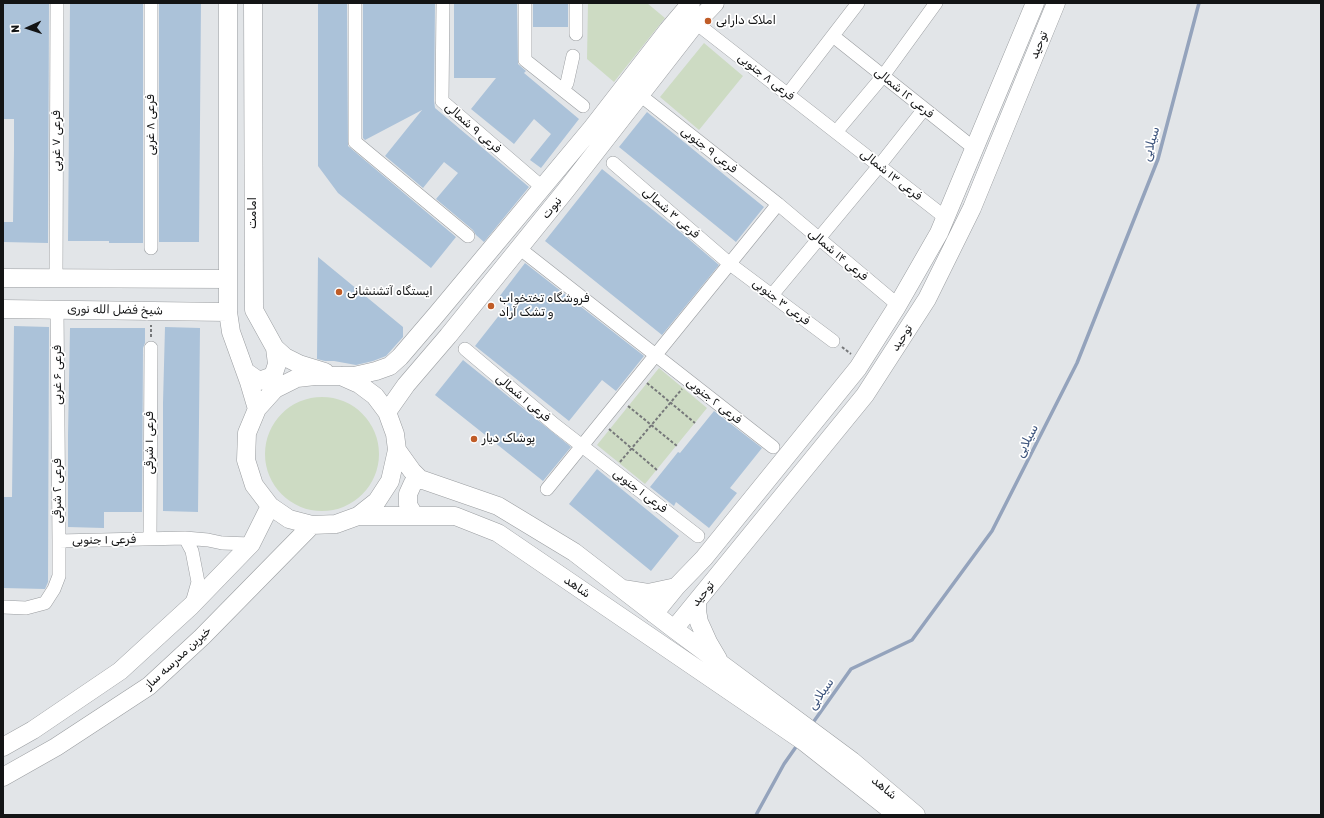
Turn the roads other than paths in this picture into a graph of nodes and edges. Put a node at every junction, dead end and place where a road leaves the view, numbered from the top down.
1 (57, 3) edge
2 (151, 3) edge
3 (228, 3) edge
4 (253, 3) edge
5 (355, 3) edge
6 (442, 3) edge
7 (525, 3) edge
8 (576, 3) edge
9 (691, 3) edge
10 (715, 3) edge
11 (858, 3) edge
12 (1035, 3) edge
13 (1056, 3) edge
14 (935, 5) edge
15 (696, 23) junction
16 (576, 34) dead end
17 (833, 36) junction
18 (573, 56) dead end
19 (883, 76) junction
20 (563, 90) junction
21 (788, 94) junction
22 (640, 95) junction
23 (998, 95) junction
24 (1015, 103) junction
25 (583, 106) dead end
26 (924, 109) junction
27 (836, 132) junction
28 (975, 149) junction
29 (612, 162) dead end
30 (879, 166) junction
31 (542, 187) junction
32 (778, 204) junction
33 (946, 218) junction
34 (468, 236) dead end
35 (819, 239) junction
36 (151, 248) dead end
37 (519, 248) junction
38 (730, 264) junction
39 (3, 278) edge
40 (56, 278) junction
41 (228, 279) junction
42 (772, 295) junction
43 (898, 305) junction
44 (3, 308) edge
45 (57, 309) junction
46 (228, 312) junction
47 (833, 340) road end
48 (151, 348) road end
49 (275, 348) junction
50 (465, 349) dead end
51 (655, 356) junction
52 (390, 366) junction
53 (246, 372) junction
54 (339, 376) junction
55 (406, 385) junction
56 (257, 409) junction
57 (387, 412) junction
58 (58, 440) joint
59 (582, 446) junction
60 (773, 447) dead end
61 (397, 450) junction
62 (420, 480) junction
63 (547, 489) dead end
64 (270, 506) junction
65 (358, 516) junction
66 (414, 516) junction
67 (260, 525) junction
68 (312, 525) junction
69 (698, 536) dead end
70 (185, 538) junction
71 (150, 539) junction
72 (59, 541) junction
73 (251, 544) junction
74 (288, 550) junction
75 (676, 587) junction
76 (622, 588) junction
77 (697, 601) junction
78 (190, 606) junction
79 (3, 607) edge
80 (654, 614) junction
81 (674, 629) junction
82 (720, 663) junction
83 (779, 716) junction
84 (3, 747) edge
85 (846, 765) junction
86 (3, 777) edge
87 (897, 815) edge
88 (916, 815) edge

1 - 40 street, فرعی ۷ غربی
2 - 36 street, فرعی ۸ غربی
3 - 41 main road
4 - 49 main road, امامت
5 - 34 street
6 - 31 street, فرعی ۹ شمالی
7 - 20 street
8 - 16 street
9 - 31 main road, نبوت
10 - 15 main road, نبوت
11 - 17 street
12 - 23 main road, توحید
13 - 24 main road, توحید
14 - 19 street
15 - 21 street, فرعی ۸ جنوبی
15 - 22 main road, نبوت
17 - 19 street, فرعی ۱۲ شمالی
17 - 21 street
18 - 20 street
19 - 26 street, فرعی ۱۲ شمالی
19 - 27 street
20 - 25 street
21 - 27 street, فرعی ۸ جنوبی
22 - 32 street, فرعی ۹ جنوبی
22 - 37 main road, نبوت
23 - 24 main road
23 - 28 main road, توحید
24 - 77 main road, توحید
26 - 28 street, فرعی ۱۲ شمالی
26 - 30 street
27 - 30 street, فرعی ۱۳ شمالی
28 - 33 main road, توحید
29 - 38 street, فرعی ۳ شمالی
30 - 33 street, فرعی ۱۳ شمالی
30 - 35 street
31 - 52 main road, نبوت
32 - 35 street, فرعی ۱۴ شمالی
32 - 38 street
33 - 43 main road, توحید
35 - 42 street
35 - 43 street, فرعی ۱۴ شمالی
37 - 51 street, فرعی ۲ جنوبی
37 - 55 main road, نبوت
38 - 42 street, فرعی ۳ جنوبی
38 - 51 street
39 - 40 main road
40 - 41 main road
41 - 46 main road
42 - 47 street, فرعی ۳ جنوبی
43 - 75 main road, توحید
44 - 45 main road, شیخ فضل الله نوری
45 - 46 main road, شیخ فضل الله نوری
45 - 58 street, فرعی ۶ غربی
46 - 53 main road
48 - 71 street, فرعی ۱ شرقی
49 - 53 main road
49 - 54 main road, امامت
50 - 59 street, فرعی ۱ شمالی
51 - 59 street
51 - 60 street, فرعی ۲ جنوبی
52 - 54 main road, نبوت
52 - 55 main road
53 - 56 main road
54 - 56 main road, نبوت
54 - 57 main road, امامت
55 - 57 main road, نبوت
56 - 64 main road, نبوت
57 - 61 main road, امامت
58 - 72 street, فرعی ۲ شرقی
59 - 63 street
59 - 69 street, فرعی ۱ جنوبی
61 - 62 main road
61 - 65 main road
62 - 66 main road
62 - 76 main road
64 - 67 main road
64 - 68 main road, نبوت
65 - 66 main road, شاهد
65 - 68 main road, نبوت
66 - 83 main road, شاهد
67 - 73 main road
67 - 74 main road
68 - 74 main road, خیرین مدرسه ساز
70 - 71 street, فرعی ۱ جنوبی
70 - 73 street, فرعی ۱ جنوبی
70 - 78 street
71 - 72 street, فرعی ۱ جنوبی
72 - 79 street, فرعی ۱ جنوبی
73 - 78 main road
74 - 86 main road, خیرین مدرسه ساز
75 - 76 main road
75 - 80 main road, توحید
76 - 80 main road
77 - 81 main road, توحید
77 - 82 main road
78 - 84 main road
80 - 81 main road
81 - 82 main road
82 - 83 main road
83 - 85 main road
85 - 87 main road, شاهد
85 - 88 main road, شاهد

